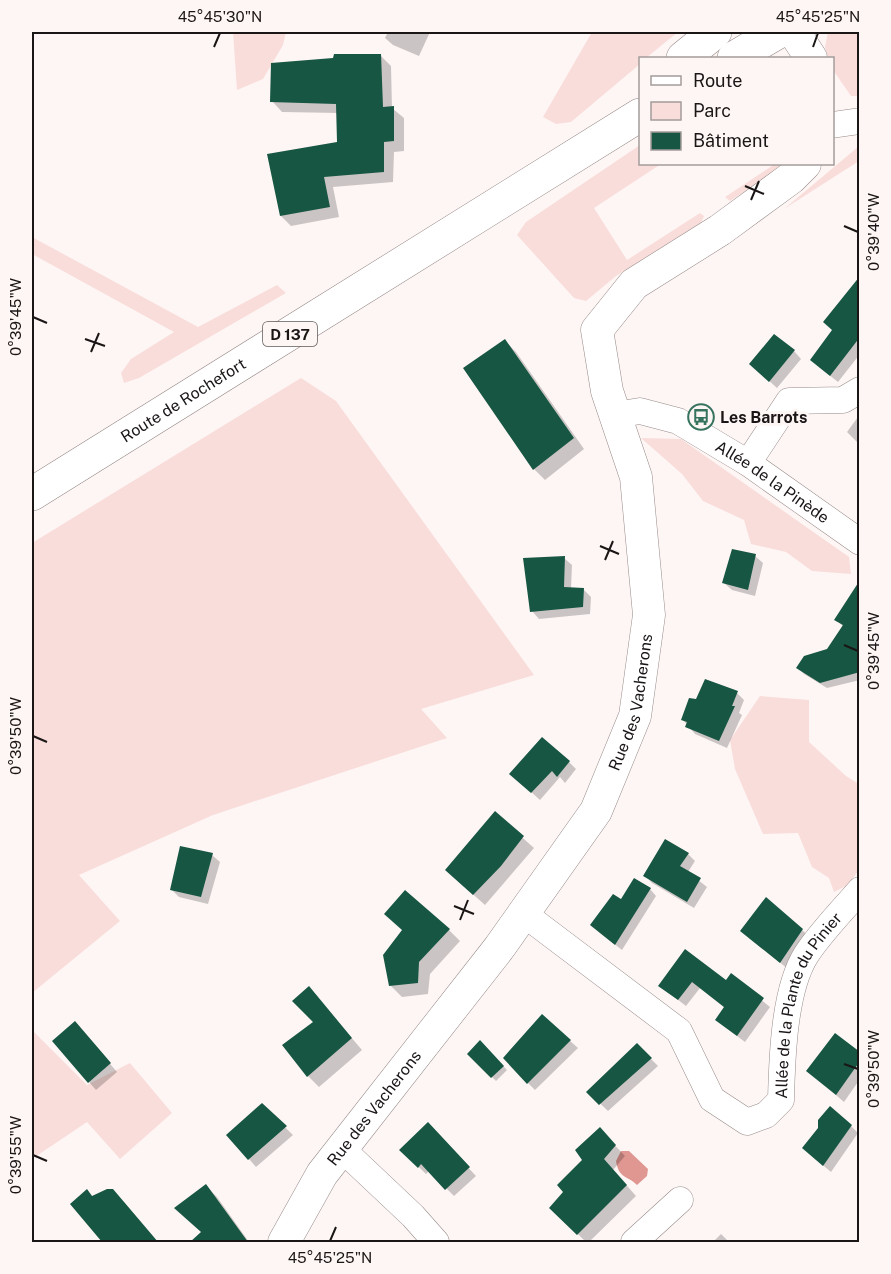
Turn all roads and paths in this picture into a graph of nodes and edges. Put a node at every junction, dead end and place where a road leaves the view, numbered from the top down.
1 (716, 32) edge
2 (778, 32) edge
3 (794, 32) edge
4 (684, 57) edge
5 (736, 57) edge
6 (810, 57) edge
7 (639, 95) edge
8 (639, 116) edge
9 (860, 121) edge
10 (834, 125) edge
11 (805, 165) edge
12 (548, 172) junction
13 (860, 390) edge
14 (615, 415) junction
15 (748, 463) junction
16 (32, 494) edge
17 (860, 542) edge
18 (860, 890) edge
19 (524, 914) junction
20 (342, 1149) junction
21 (680, 1200) dead end
22 (284, 1242) edge
23 (436, 1242) edge
24 (634, 1242) edge

1 - 4 main road
2 - 5 main road
3 - 6 street
7 - 12 main road, Route de Rochefort / D 137
8 - 12 main road, Route de Rochefort / D 137
9 - 10 street
11 - 14 street, Rue des Vacherons
12 - 16 main road, Route de Rochefort / D 137
13 - 15 street
14 - 15 street, Allée de la Pinède
14 - 19 street, Rue des Vacherons
15 - 17 street, Allée de la Pinède
18 - 19 street, Allée de la Plante du Pinier
19 - 20 street, Rue des Vacherons
20 - 22 street, Rue des Vacherons
20 - 23 street
21 - 24 street

